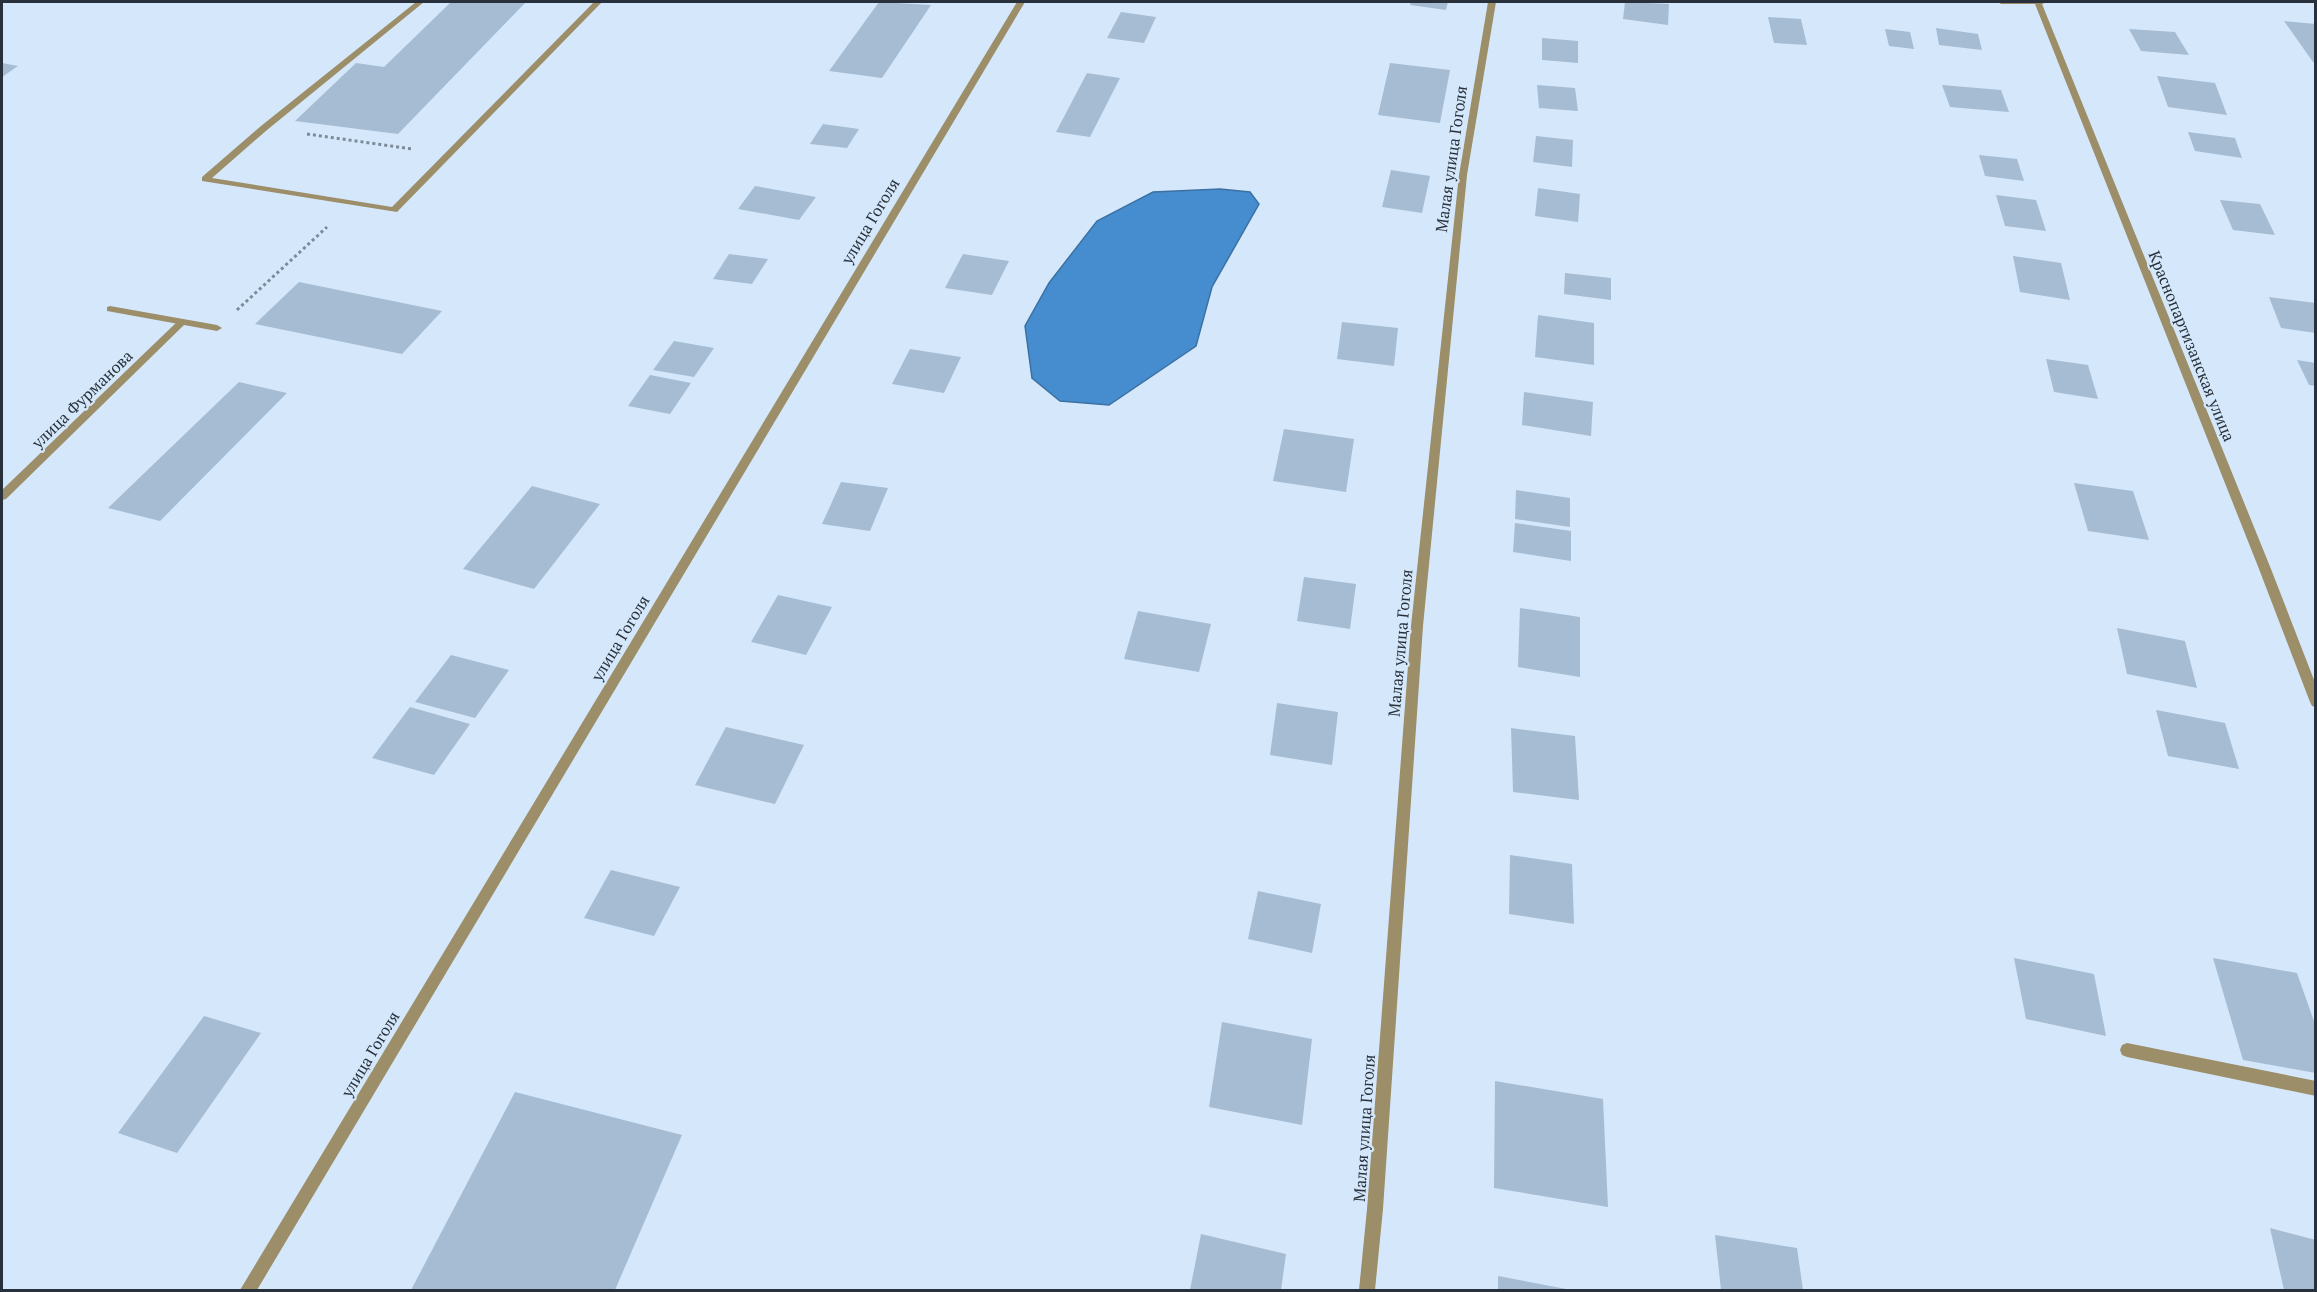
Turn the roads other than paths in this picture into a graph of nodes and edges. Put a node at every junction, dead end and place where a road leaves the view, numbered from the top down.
1 (420, 2) edge
2 (598, 2) edge
3 (1021, 2) edge
4 (1492, 2) edge
5 (2001, 2) edge
6 (2042, 2) edge
7 (110, 309) dead end
8 (182, 322) junction
9 (217, 328) dead end
10 (2, 496) edge
11 (2316, 702) edge
12 (2127, 1050) dead end
13 (2316, 1089) edge
14 (248, 1290) edge
15 (1367, 1290) edge

1 - 2 street
3 - 14 street, улица Гоголя
4 - 15 street, Малая улица Гоголя
5 - 6 street
6 - 11 street, Краснопартизанская улица
7 - 8 street
8 - 9 street
8 - 10 street, улица Фурманова
12 - 13 street

